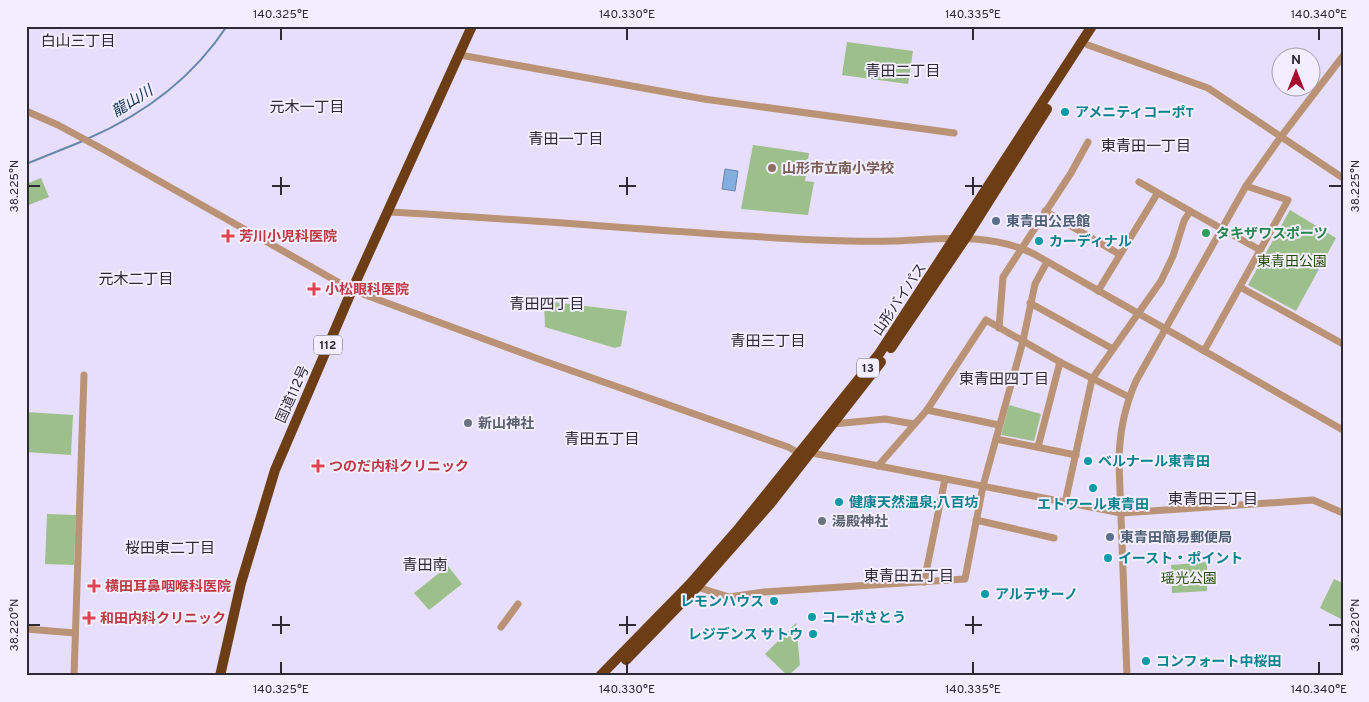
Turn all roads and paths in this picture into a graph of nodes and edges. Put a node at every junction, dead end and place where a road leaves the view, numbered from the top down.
1 (472, 26) edge
2 (1092, 26) edge
3 (1100, 26) edge
4 (1088, 45) junction
5 (460, 55) junction
6 (1343, 56) edge
7 (26, 111) edge
8 (954, 133) dead end
9 (1280, 138) junction
10 (1088, 142) dead end
11 (1343, 178) edge
12 (1139, 182) dead end
13 (1246, 186) junction
14 (1158, 194) junction
15 (1045, 211) junction
16 (1190, 211) junction
17 (387, 212) junction
18 (1222, 228) junction
19 (960, 238) junction
20 (1022, 248) junction
21 (1260, 250) junction
22 (1119, 254) junction
23 (1047, 262) junction
24 (1240, 287) junction
25 (352, 290) junction
26 (1098, 290) junction
27 (1030, 303) junction
28 (1138, 314) junction
29 (999, 328) junction
30 (1164, 329) junction
31 (1023, 341) junction
32 (1343, 344) edge
33 (1113, 348) junction
34 (1204, 352) junction
35 (1060, 362) junction
36 (84, 375) dead end
37 (1092, 380) junction
38 (1129, 397) junction
39 (927, 410) junction
40 (833, 424) junction
41 (914, 424) junction
42 (1000, 425) junction
43 (1343, 430) edge
44 (996, 439) junction
45 (1038, 447) junction
46 (799, 453) junction
47 (812, 453) junction
48 (1076, 455) junction
49 (878, 466) junction
50 (945, 479) junction
51 (983, 486) junction
52 (1065, 503) junction
53 (1343, 512) edge
54 (1121, 513) junction
55 (976, 520) junction
56 (1054, 538) dead end
57 (924, 582) junction
58 (696, 587) junction
59 (518, 604) dead end
60 (501, 627) dead end
61 (26, 629) edge
62 (76, 633) junction
63 (74, 676) edge
64 (220, 676) edge
65 (600, 676) edge
66 (610, 676) edge
67 (1127, 676) edge

1 - 5 highway, 国道112号 / 112
2 - 19 highway, 山形バイパス / 13
3 - 4 highway, 山形バイパス / 13
4 - 9 street
4 - 19 highway, 山形バイパス / 13
5 - 8 street
5 - 17 highway, 国道112号 / 112
6 - 9 street
7 - 25 street
9 - 11 street
9 - 13 street
10 - 15 street
12 - 14 street
13 - 18 street
13 - 21 street
14 - 16 street
14 - 22 street
15 - 20 street
15 - 22 street
16 - 18 street
16 - 28 street
17 - 19 street
17 - 25 highway, 国道112号 / 112
18 - 21 street
18 - 30 street
19 - 20 street
19 - 40 highway, 山形バイパス / 13
19 - 46 highway, 山形バイパス / 13
20 - 23 street
20 - 29 street
21 - 24 street
22 - 26 street
23 - 26 street
23 - 27 street
24 - 32 street
24 - 34 street
25 - 46 street
25 - 64 highway, 国道112号 / 112
26 - 28 street
27 - 31 street
27 - 33 street
28 - 30 street
28 - 33 street
29 - 31 street
29 - 39 street
30 - 34 street
30 - 38 street
31 - 35 street
31 - 42 street
33 - 37 street
34 - 43 street
35 - 37 street
35 - 45 street
36 - 62 street
37 - 38 street
37 - 48 street
38 - 54 street
39 - 41 street
39 - 42 street
40 - 41 street
40 - 47 highway, 山形バイパス / 13
41 - 49 street
42 - 44 street
44 - 45 street
44 - 51 street
45 - 48 street
46 - 47 street
46 - 65 highway, 山形バイパス / 13
47 - 49 street
47 - 58 highway, 山形バイパス / 13
48 - 52 street
49 - 50 street
50 - 51 street
50 - 57 street
51 - 52 street
51 - 55 street
52 - 54 street
53 - 54 street
54 - 67 street
55 - 56 street
55 - 57 street
57 - 58 street
58 - 66 highway, 山形バイパス / 13
59 - 60 street
61 - 62 street
62 - 63 street

